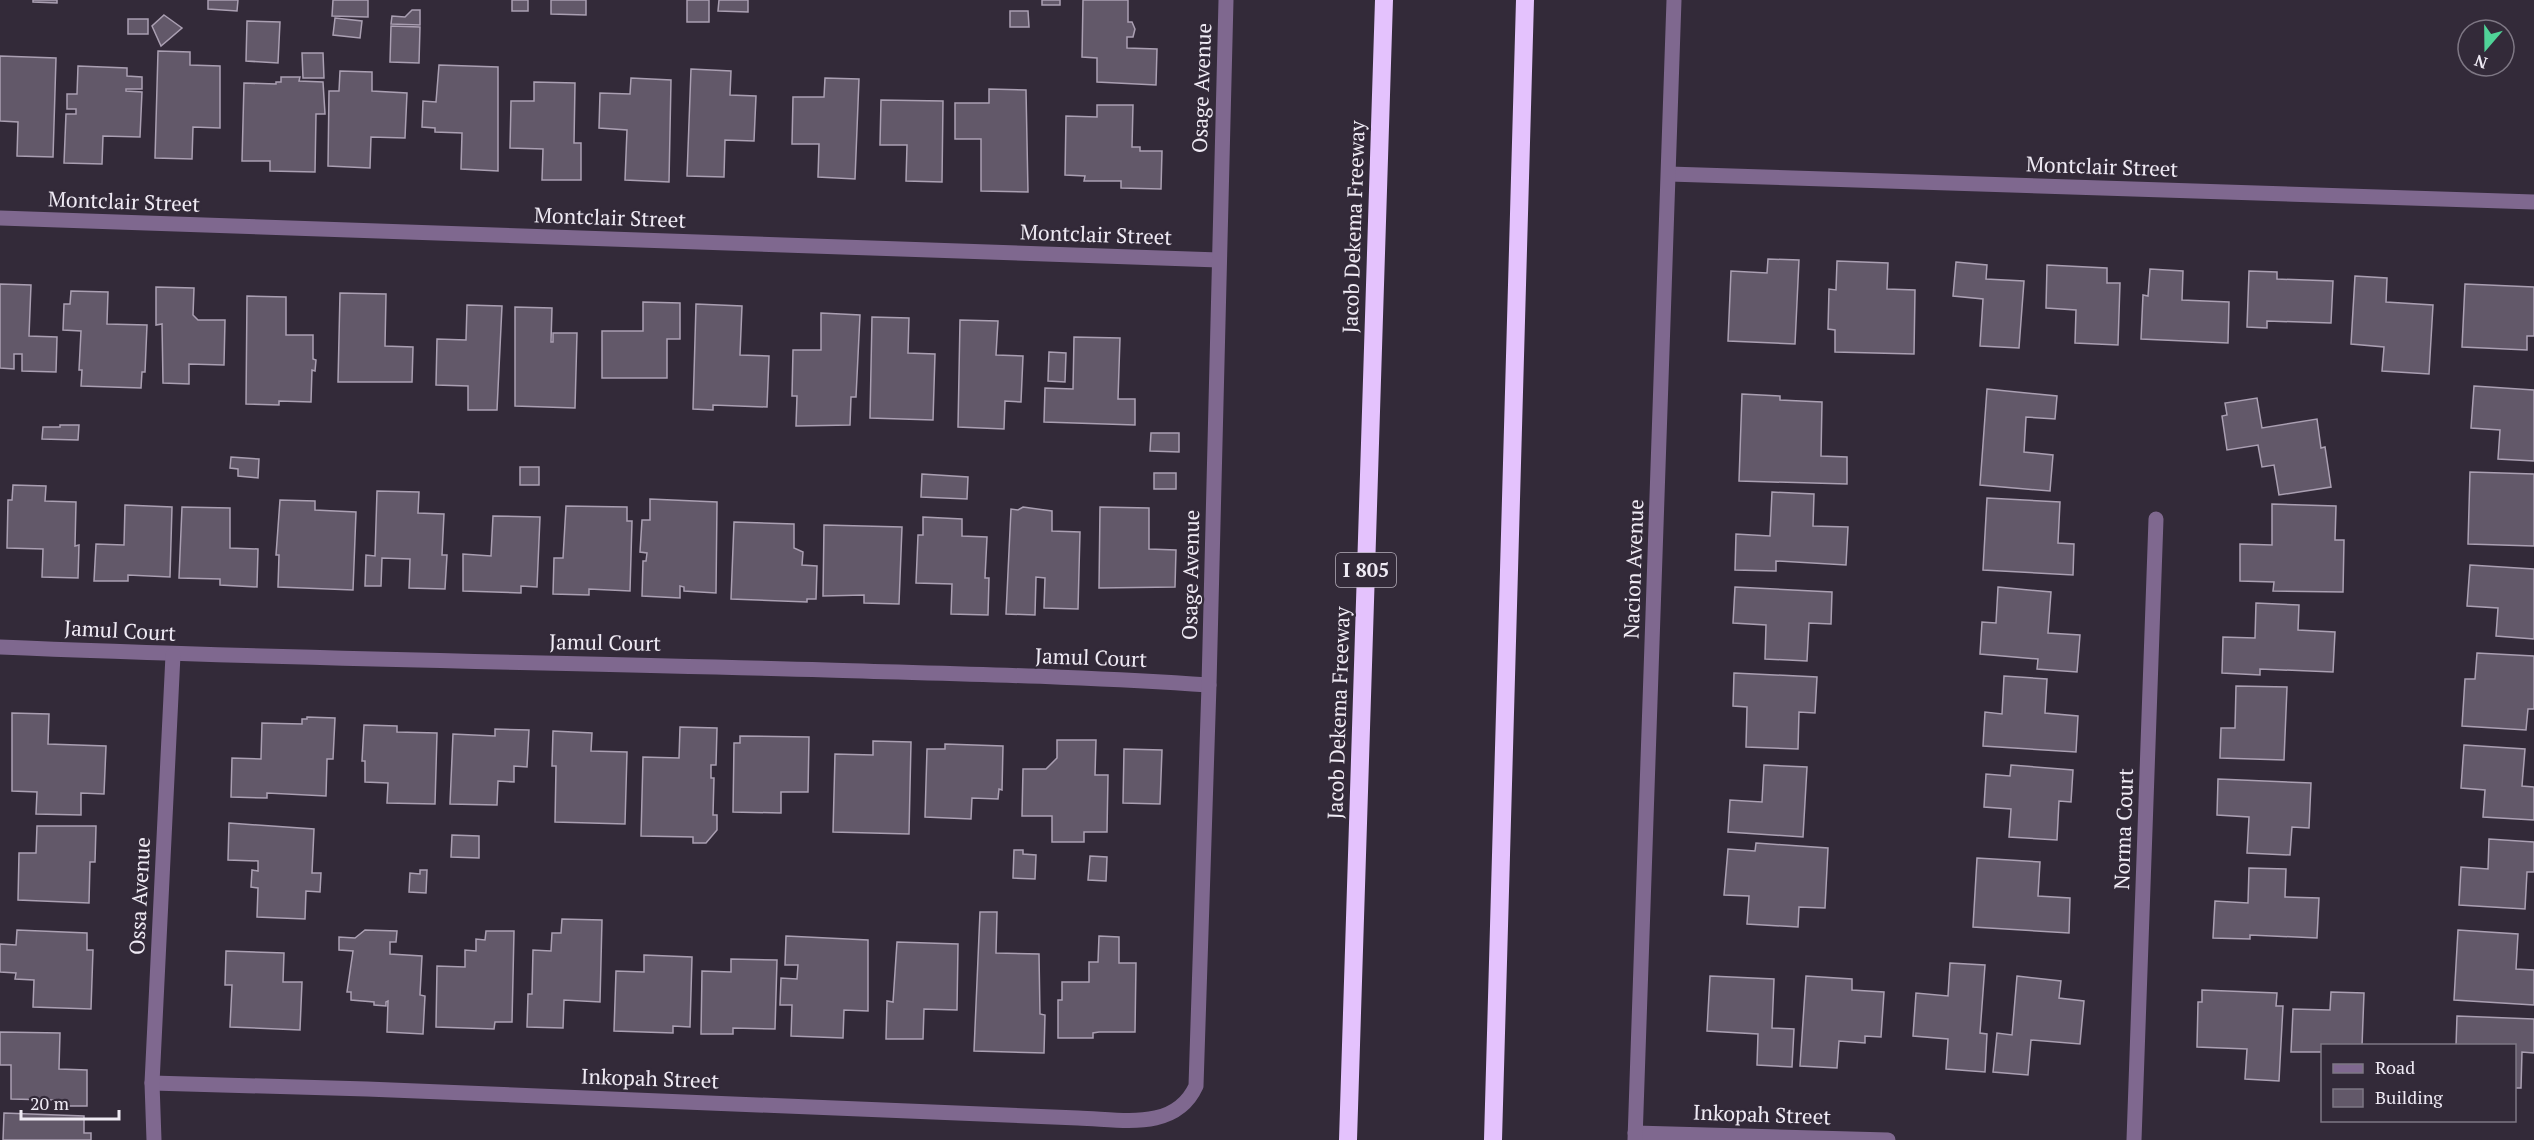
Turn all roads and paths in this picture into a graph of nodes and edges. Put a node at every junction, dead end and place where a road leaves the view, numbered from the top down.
1 (1226, 0) edge
2 (1384, 0) edge
3 (1525, 0) edge
4 (1674, 0) edge
5 (1669, 174) junction
6 (2534, 202) edge
7 (0, 218) edge
8 (1219, 260) junction
9 (2156, 519) dead end
10 (0, 647) edge
11 (173, 655) junction
12 (1209, 685) junction
13 (152, 1083) junction
14 (1147, 1119) joint
15 (1493, 1136) edge
16 (1635, 1137) edge
17 (154, 1140) edge
18 (1348, 1140) edge
19 (1888, 1140) edge
20 (2134, 1140) edge

1 - 8 street, Osage Avenue
2 - 18 highway, Jacob Dekema Freeway / I 805
3 - 15 highway
4 - 5 street, Nacion Avenue
5 - 6 street, Montclair Street
5 - 16 street, Nacion Avenue
7 - 8 street, Montclair Street
8 - 12 street, Osage Avenue
9 - 20 street, Norma Court
10 - 11 street, Jamul Court
11 - 12 street, Jamul Court
11 - 13 street, Ossa Avenue
12 - 14 street, Osage Avenue
13 - 14 street, Inkopah Street
13 - 17 street, Ossa Avenue
16 - 19 street, Inkopah Street

